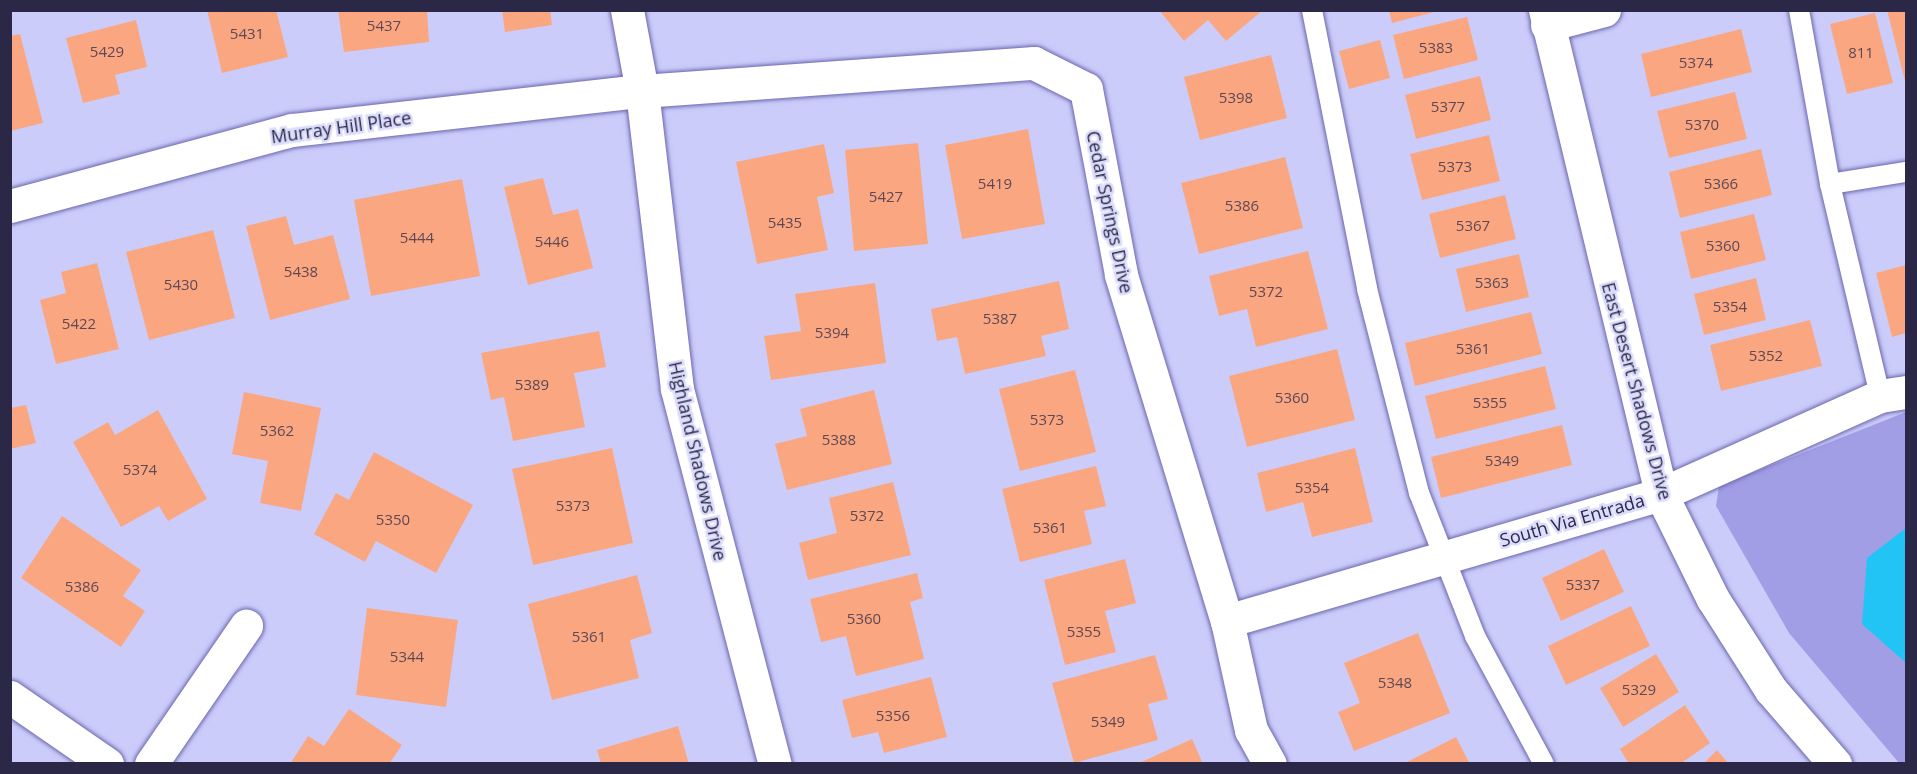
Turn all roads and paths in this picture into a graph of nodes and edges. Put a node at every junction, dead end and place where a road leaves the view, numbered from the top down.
1 (627, 10) edge
2 (1312, 10) edge
3 (1604, 10) edge
4 (1799, 10) edge
5 (1546, 18) edge
6 (642, 91) junction
7 (1906, 172) edge
8 (1830, 184) junction
9 (10, 206) edge
10 (1893, 394) edge
11 (1661, 494) junction
12 (1446, 557) junction
13 (1227, 621) junction
14 (246, 626) dead end
15 (10, 697) edge
16 (107, 764) edge
17 (151, 764) edge
18 (775, 764) edge
19 (1270, 764) edge
20 (1544, 764) edge
21 (1835, 764) edge

1 - 6 street, Highland Shadows Drive
2 - 12 lane
3 - 5 street
4 - 8 lane
5 - 11 street, East Desert Shadows Drive
6 - 9 street, Murray Hill Place
6 - 13 street, Cedar Springs Drive
6 - 18 street, Highland Shadows Drive
7 - 8 lane
8 - 10 lane
10 - 11 street, South Via Entrada
11 - 12 street, South Via Entrada
11 - 21 street, East Desert Shadows Drive
12 - 13 street, South Via Entrada
12 - 20 lane
13 - 19 street, Cedar Springs Drive
14 - 17 street
15 - 16 street

